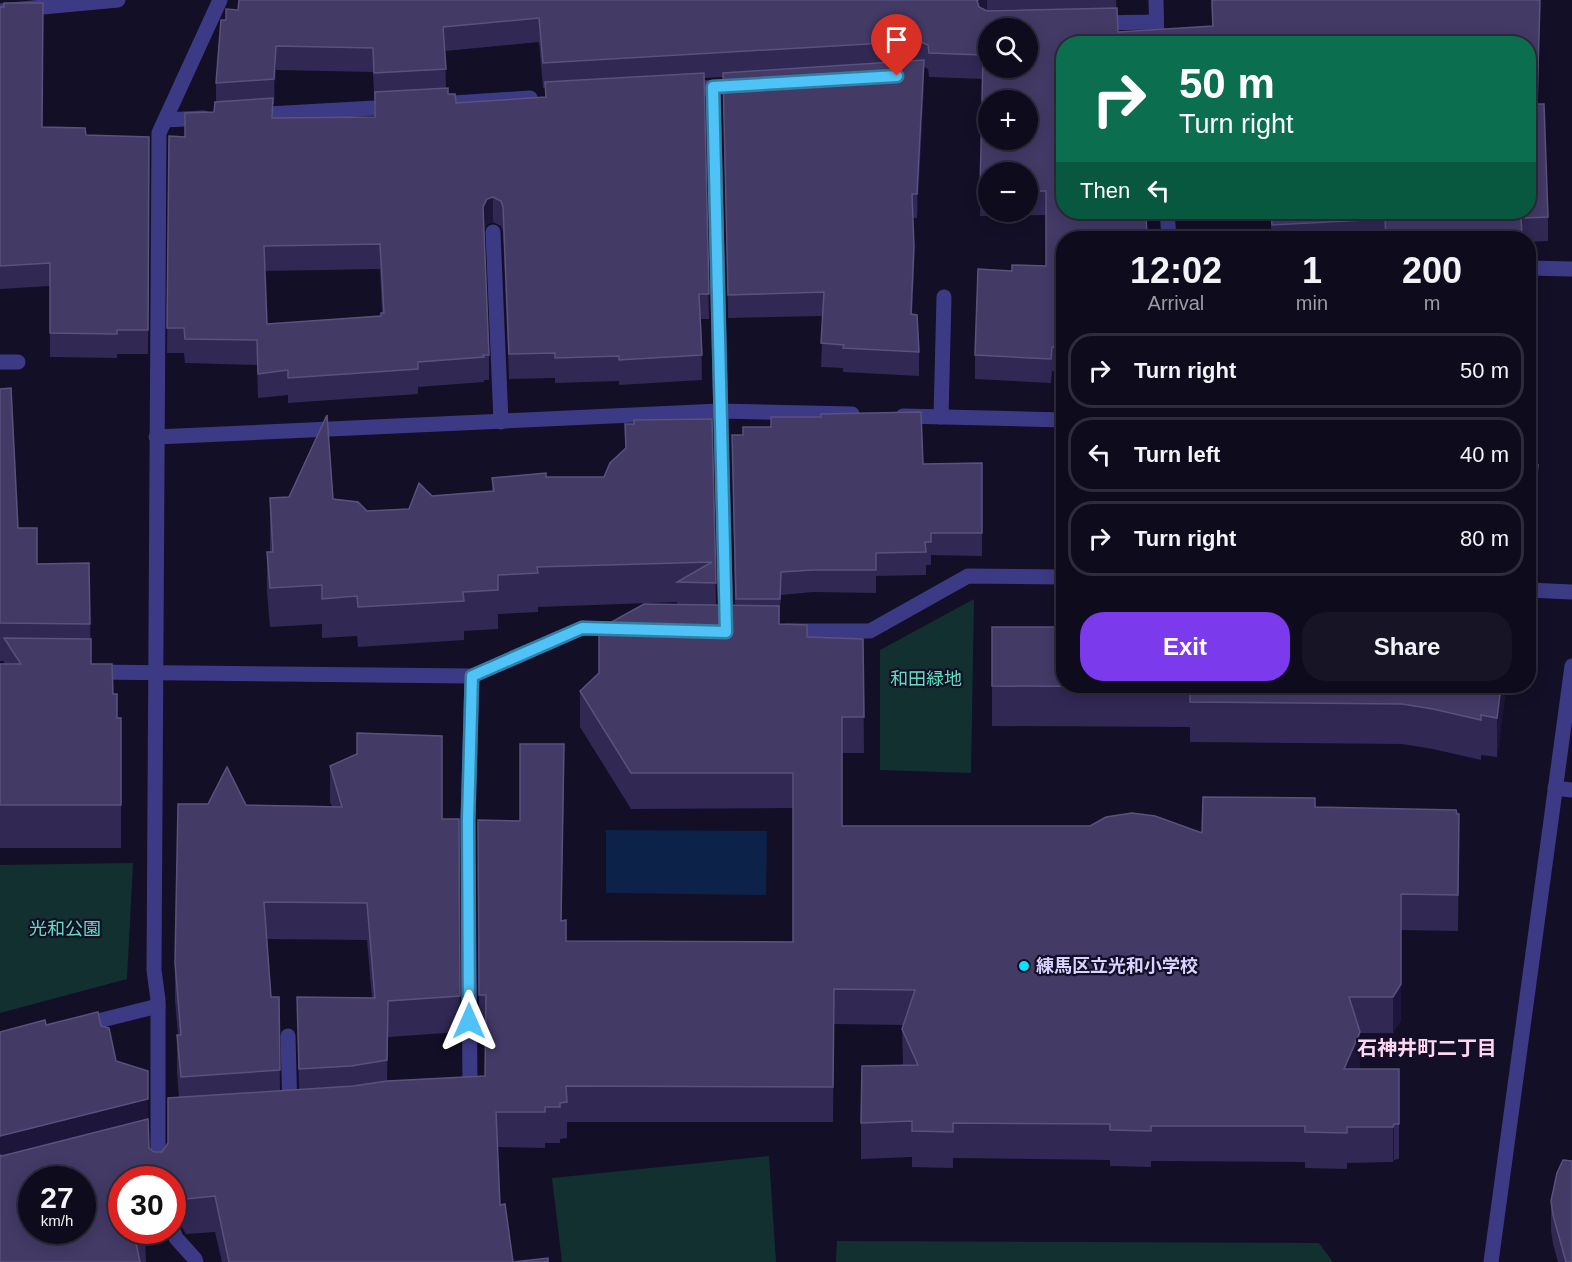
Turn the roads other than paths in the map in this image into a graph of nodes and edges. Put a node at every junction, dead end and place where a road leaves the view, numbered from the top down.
1 (118, 0) edge
2 (220, 0) edge
3 (1156, 0) edge
4 (0, 11) edge
5 (1156, 22) junction
6 (1089, 23) edge
7 (1157, 36) edge
8 (759, 85) edge
9 (713, 87) junction
10 (666, 90) edge
11 (547, 97) edge
12 (427, 105) edge
13 (404, 106) edge
14 (165, 120) junction
15 (493, 232) dead end
16 (1536, 268) edge
17 (1572, 269) edge
18 (944, 297) dead end
19 (0, 362) edge
20 (18, 362) dead end
21 (720, 411) junction
22 (941, 417) junction
23 (1056, 420) edge
24 (501, 422) junction
25 (156, 437) junction
26 (1056, 577) edge
27 (1536, 590) edge
28 (1572, 592) edge
29 (637, 630) edge
30 (726, 631) edge
31 (770, 631) edge
32 (1572, 666) edge
33 (80, 672) edge
34 (155, 673) junction
35 (472, 676) junction
36 (1555, 788) junction
37 (1572, 790) edge
38 (158, 1006) junction
39 (68, 1028) edge
40 (288, 1036) dead end
41 (455, 1096) edge
42 (290, 1116) edge
43 (175, 1124) edge
44 (158, 1125) junction
45 (156, 1166) edge
46 (181, 1244) edge
47 (196, 1262) edge
48 (1491, 1262) edge

1 - 4 street
2 - 14 street
3 - 5 street
5 - 6 street
5 - 7 street
8 - 9 street
9 - 10 street
9 - 21 street
11 - 12 street
13 - 14 street
14 - 25 street
15 - 24 street
16 - 17 street
18 - 22 street
19 - 20 street
21 - 22 street
21 - 24 street
21 - 30 street
22 - 23 street
24 - 25 street
25 - 34 street
26 - 31 street
27 - 28 street
29 - 35 street
32 - 36 street
33 - 34 street
34 - 35 street
34 - 38 street
35 - 41 street
36 - 37 street
36 - 48 street
38 - 39 street
38 - 44 street
40 - 42 street
43 - 44 street
44 - 45 street
46 - 47 street

